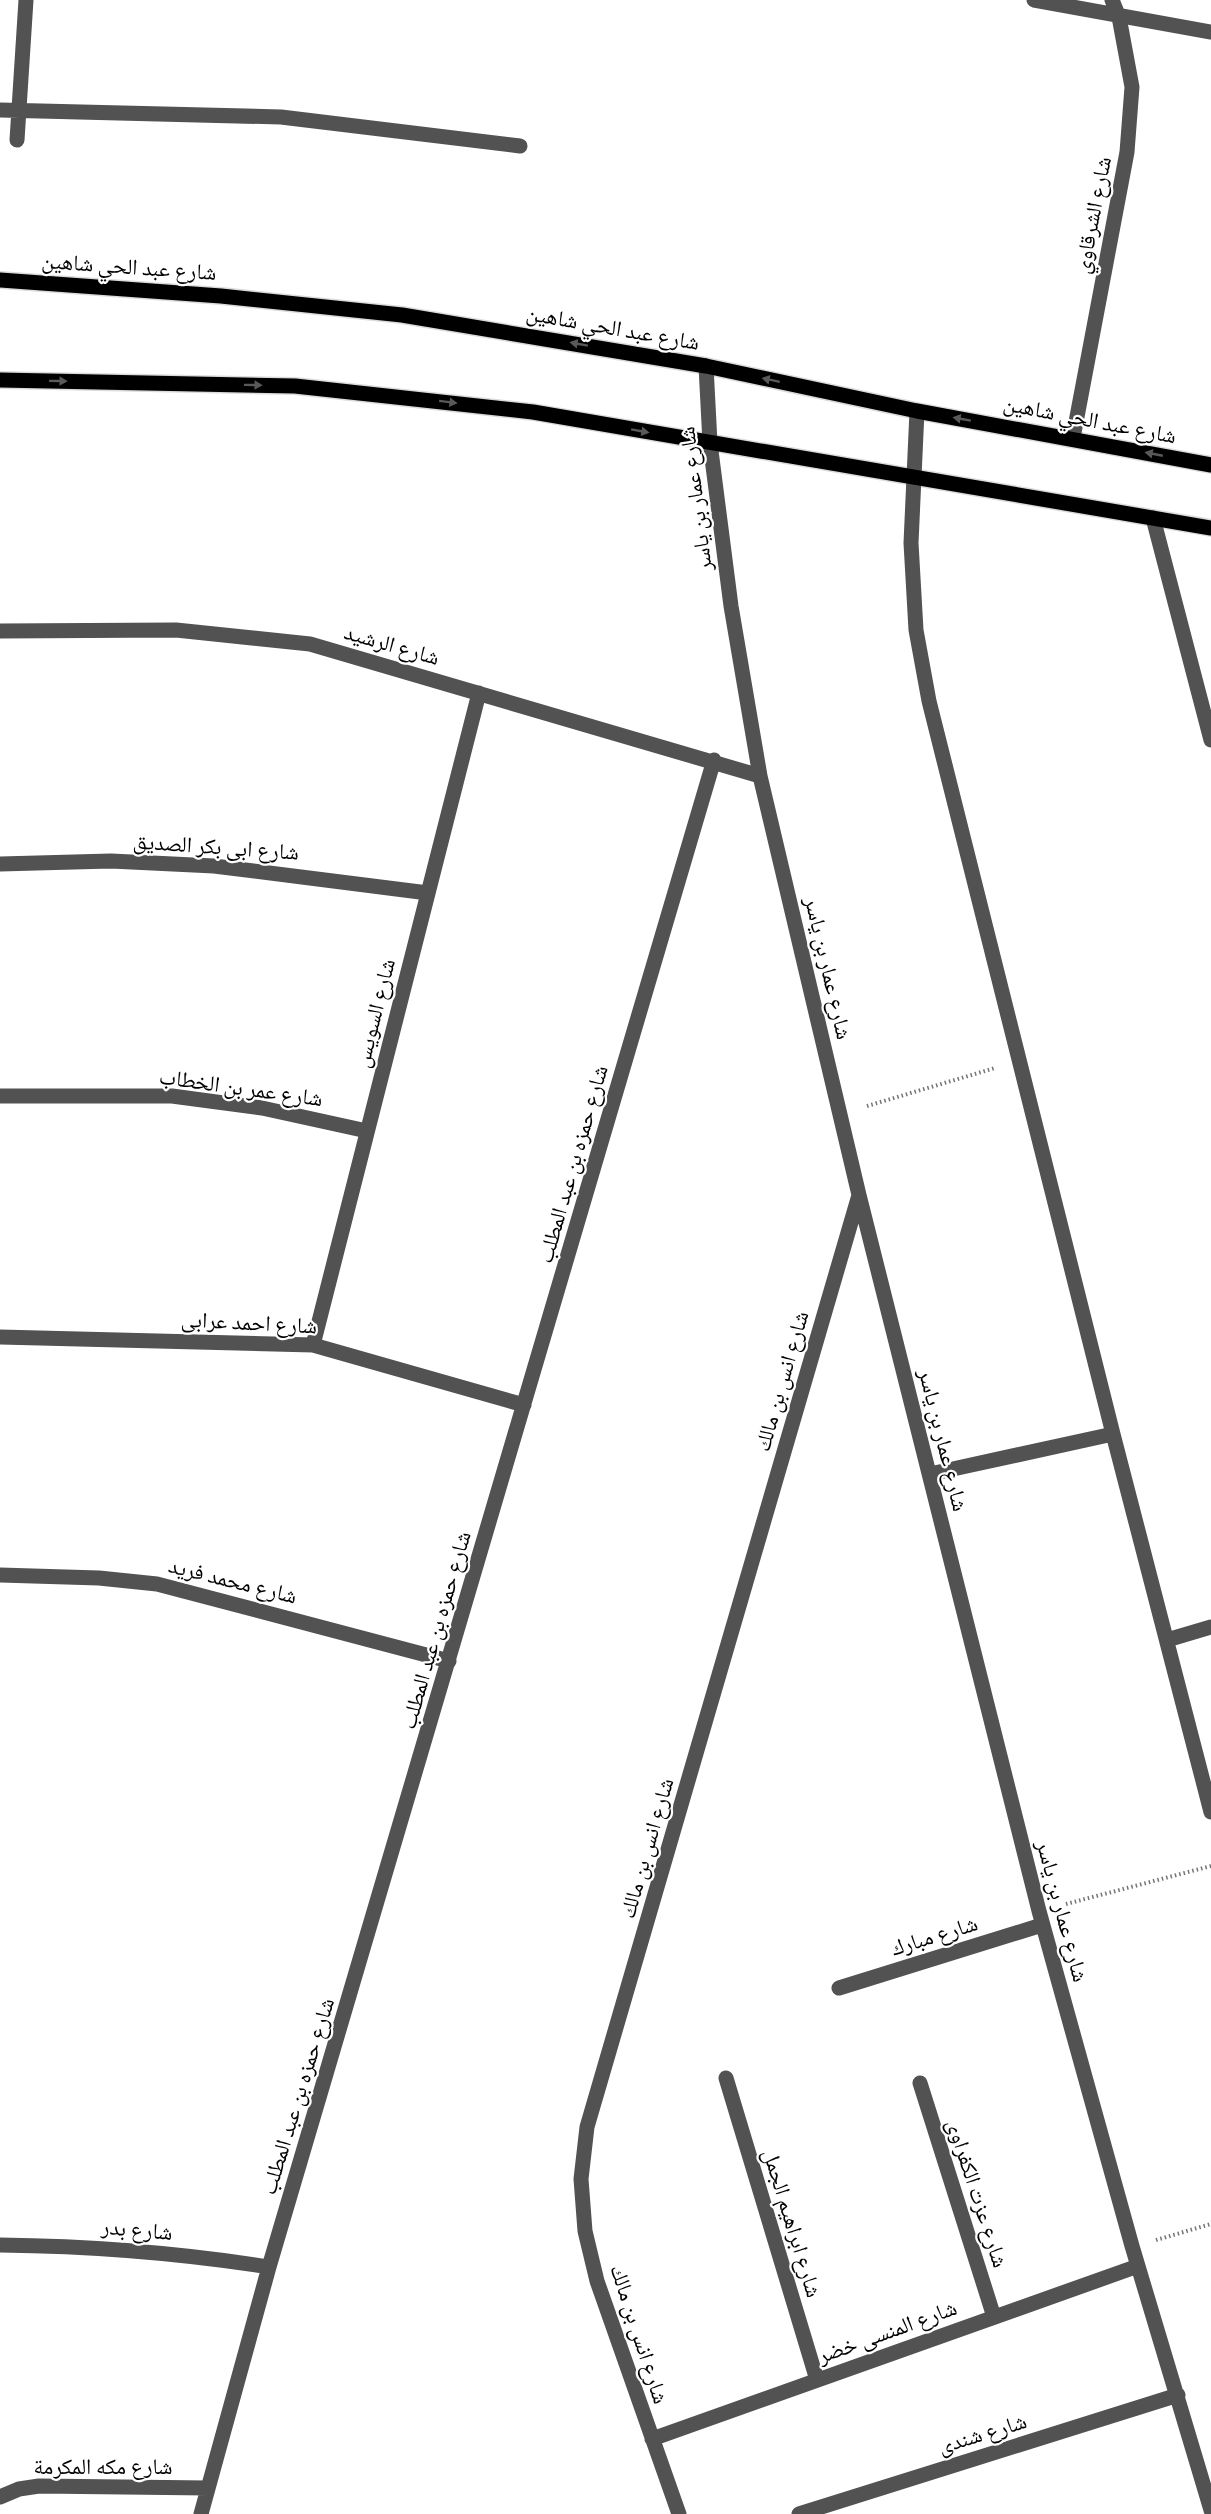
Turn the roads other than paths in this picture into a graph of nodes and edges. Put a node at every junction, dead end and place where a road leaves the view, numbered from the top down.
1 (26, 0) edge
2 (1034, 0) edge
3 (1112, 0) edge
4 (1119, 17) junction
5 (1211, 32) edge
6 (0, 110) edge
7 (18, 110) junction
8 (17, 140) dead end
9 (520, 146) dead end
10 (0, 280) edge
11 (706, 366) junction
12 (0, 380) edge
13 (917, 411) junction
14 (1073, 438) junction
15 (710, 443) junction
16 (1211, 465) edge
17 (914, 477) junction
18 (1153, 518) junction
19 (1211, 528) edge
20 (0, 631) edge
21 (479, 693) junction
22 (1211, 740) edge
23 (714, 760) junction
24 (760, 776) junction
25 (0, 864) edge
26 (428, 893) junction
27 (0, 1095) edge
28 (367, 1131) junction
29 (859, 1195) junction
30 (0, 1337) edge
31 (313, 1345) junction
32 (524, 1405) junction
33 (1113, 1434) junction
34 (930, 1474) junction
35 (0, 1575) edge
36 (1211, 1627) edge
37 (1167, 1640) junction
38 (449, 1661) junction
39 (1211, 1812) edge
40 (1041, 1918) junction
41 (839, 1988) dead end
42 (726, 2078) dead end
43 (920, 2083) dead end
44 (0, 2246) edge
45 (1138, 2266) junction
46 (269, 2267) junction
47 (994, 2317) junction
48 (817, 2380) junction
49 (1178, 2395) junction
50 (652, 2439) junction
51 (208, 2488) junction
52 (0, 2497) edge
53 (1211, 2510) edge
54 (201, 2514) edge
55 (679, 2514) edge
56 (799, 2514) edge

1 - 7 street
2 - 4 street
3 - 4 street, شارع الشرقاوي
4 - 5 street
4 - 14 street, شارع الشرقاوي
6 - 7 street
7 - 8 street
7 - 9 street
11 -> 10 main road, شارع عبد الحي شاهين
13 -> 11 main road, شارع عبد الحي شاهين
11 - 15 street, شارع عمار بن ياسر
12 -> 15 main road
14 -> 13 main road, شارع عبد الحي شاهين
13 - 17 street
16 -> 14 main road, شارع عبد الحي شاهين
15 - 17 main road
15 - 24 street, شارع عمار بن ياسر
17 - 18 main road
17 - 33 street
18 - 19 main road
18 - 22 street
20 - 21 street, شارع الرشيد
21 - 23 street, شارع الرشيد
21 - 26 street, شارع السويس
23 - 24 street, شارع الرشيد
23 - 32 street, شارع حمزه بن عبد المطلب
24 - 29 street, شارع عمار بن ياسر
25 - 26 street, شارع ابى بكر الصديق
26 - 28 street, شارع السويس
27 - 28 street, شارع عمر بن الخطاب
28 - 31 street, شارع السويس
29 - 34 street, شارع عمار بن ياسر
29 - 50 street, شارع انس بن مالك
30 - 31 street, شارع احمد عرابى
31 - 32 street, شارع احمد عرابى
32 - 38 street, شارع حمزه بن عبد المطلب
33 - 34 street
33 - 37 street
34 - 40 street, شارع عمار بن ياسر
35 - 38 street, شارع محمد فريد
36 - 37 street
37 - 39 street
38 - 46 street, شارع حمزه بن عبد المطلب
40 - 41 street, شارع مبارك
40 - 45 street, شارع عمار بن ياسر
42 - 48 street, شارع ابراهيم الجمل
43 - 47 street, شارع عزت الكفراوى
44 - 46 street, شارع بدر
45 - 47 street, شارع المنسى خضر
45 - 49 street, شارع عمار بن ياسر
46 - 51 street, شارع حمزه بن عبد المطلب
47 - 48 street, شارع المنسى خضر
48 - 50 street, شارع المنسى خضر
49 - 53 street, شارع عمار بن ياسر
49 - 56 street, شارع شندى
50 - 55 street, شارع انس بن مالك
51 - 52 street, شارع مكه المكرمة
51 - 54 street, شارع حمزه بن عبد المطلب

